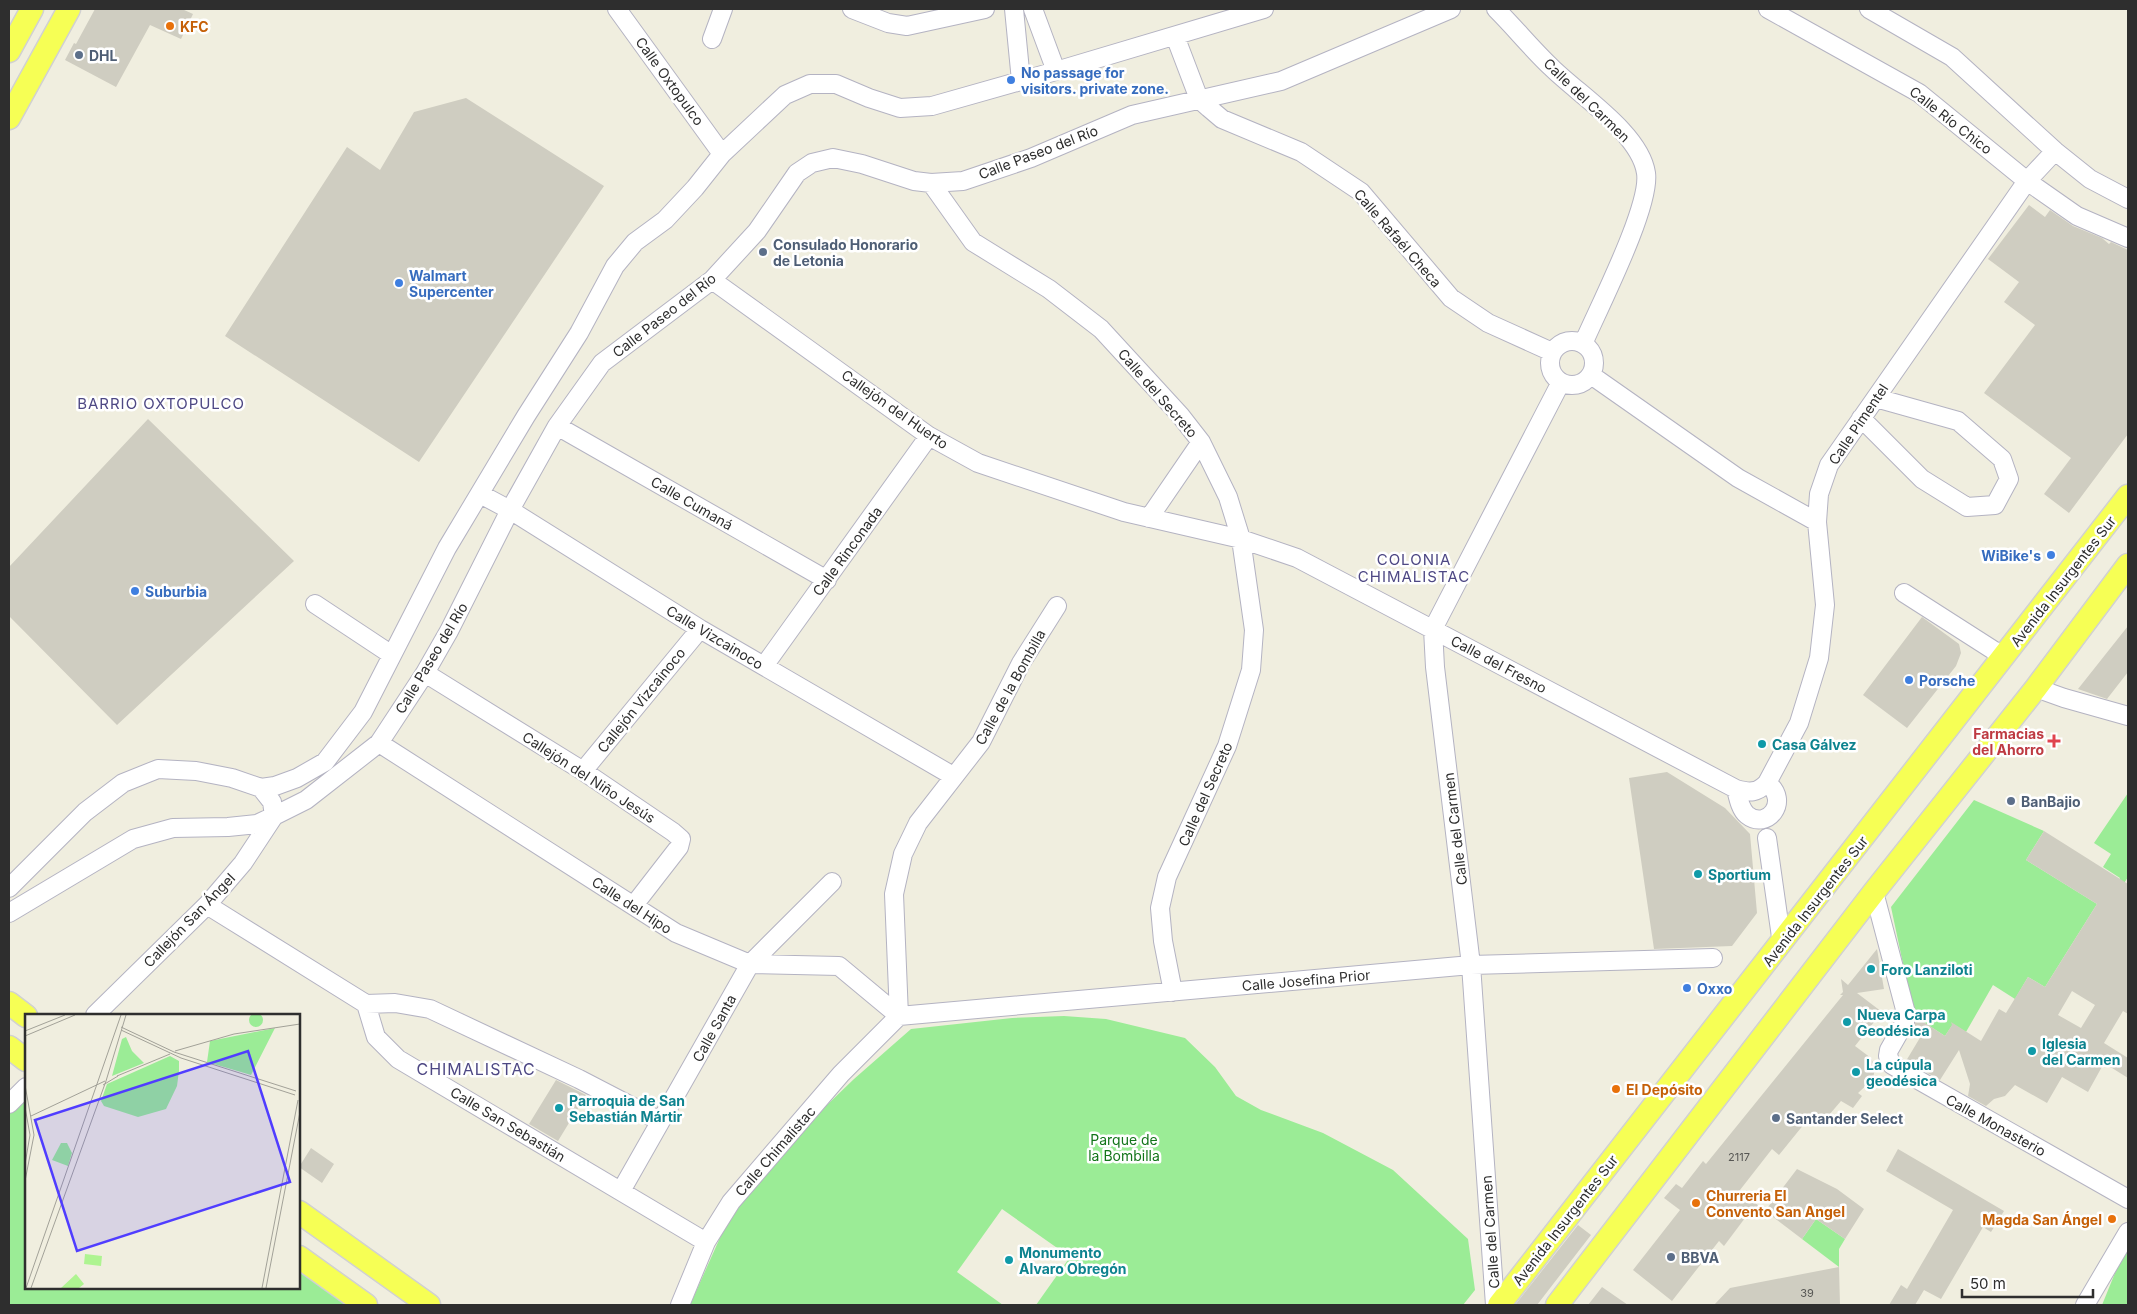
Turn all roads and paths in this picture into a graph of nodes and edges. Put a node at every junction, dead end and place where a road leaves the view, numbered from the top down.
1 (32, 9) edge
2 (70, 9) edge
3 (617, 9) edge
4 (723, 9) edge
5 (852, 9) edge
6 (985, 9) edge
7 (1014, 9) edge
8 (1033, 9) edge
9 (1262, 9) edge
10 (1451, 9) edge
11 (1496, 9) edge
12 (1768, 9) edge
13 (1869, 9) edge
14 (1175, 36) junction
15 (712, 39) dead end
16 (9, 51) edge
17 (1056, 71) junction
18 (1021, 80) junction
19 (1199, 99) junction
20 (9, 118) edge
21 (2053, 153) junction
22 (722, 154) junction
23 (2030, 178) junction
24 (931, 183) junction
25 (2128, 199) edge
26 (2128, 238) edge
27 (712, 280) junction
28 (1583, 344) junction
29 (1552, 352) junction
30 (1591, 375) junction
31 (1561, 382) junction
32 (1876, 398) junction
33 (1861, 418) junction
34 (557, 426) junction
35 (929, 436) junction
36 (1201, 442) junction
37 (480, 494) junction
38 (2128, 496) edge
39 (510, 510) junction
40 (1149, 518) junction
41 (1817, 522) junction
42 (1241, 539) junction
43 (2128, 565) edge
44 (827, 580) junction
45 (1904, 593) dead end
46 (315, 604) dead end
47 (1057, 606) dead end
48 (700, 629) junction
49 (1433, 629) junction
50 (392, 654) junction
51 (2004, 658) junction
52 (764, 666) junction
53 (425, 673) junction
54 (2036, 688) junction
55 (2128, 716) edge
56 (379, 743) junction
57 (583, 771) junction
58 (953, 776) junction
59 (1760, 787) junction
60 (261, 788) junction
61 (1736, 789) junction
62 (274, 816) junction
63 (1767, 838) dead end
64 (832, 882) dead end
65 (9, 888) edge
66 (1874, 892) junction
67 (12, 905) edge
68 (207, 905) junction
69 (634, 905) junction
70 (1782, 944) junction
71 (1713, 958) dead end
72 (750, 964) junction
73 (1471, 965) junction
74 (1173, 992) junction
75 (9, 1003) edge
76 (366, 1004) junction
77 (96, 1014) edge
78 (25, 1015) edge
79 (899, 1016) junction
80 (9, 1047) edge
81 (25, 1059) edge
82 (25, 1088) edge
83 (9, 1104) edge
84 (660, 1121) junction
85 (621, 1191) junction
86 (2128, 1199) edge
87 (300, 1213) edge
88 (2128, 1232) edge
89 (706, 1242) junction
90 (300, 1258) edge
91 (366, 1305) edge
92 (428, 1305) edge
93 (680, 1305) edge
94 (1495, 1305) edge
95 (1499, 1305) edge
96 (1557, 1305) edge
97 (2085, 1305) edge

1 - 16 main road
2 - 20 main road
3 - 22 street, Calle Oxtopulco
4 - 15 street
5 - 6 street
7 - 18 street
8 - 17 street
9 - 14 street
10 - 19 street, Calle Paseo del Río
11 - 28 street, Calle del Carmen
12 - 23 street, Calle Río Chico
13 - 21 street
14 - 17 street
14 - 19 street, Calle Rafaél Checa
17 - 18 street
18 - 22 street
19 - 24 street, Calle Paseo del Río
19 - 29 street, Calle Rafaél Checa
21 - 23 street, Calle Pimentel
21 - 25 street
22 - 37 street
23 - 26 street, Calle Río Chico
23 - 32 street, Calle Pimentel
24 - 27 street, Calle Paseo del Río
24 - 36 street, Calle del Secreto
27 - 34 street, Calle Paseo del Río
27 - 35 street, Callejón del Huerto
28 - 29 street
28 - 30 street
29 - 31 street
30 - 31 street
30 - 41 street
31 - 49 street
32 - 33 street, Calle Pimentel
32 - 33 street
33 - 41 street, Calle Pimentel
34 - 39 street, Calle Paseo del Río
34 - 44 street, Calle Cumaná
35 - 40 street, Callejón del Huerto
35 - 44 street, Calle Rinconada
36 - 40 street
36 - 42 street, Calle del Secreto
37 - 39 street, Calle Vizcainoco
37 - 50 street
38 - 51 main road, Avenida Insurgentes Sur
39 - 48 street, Calle Vizcainoco
39 - 53 street, Calle Paseo del Río
40 - 42 street, Callejón del Huerto
41 - 59 street, Calle Pimentel
42 - 49 street, Calle del Fresno
42 - 74 street, Calle del Secreto
43 - 54 main road
44 - 52 street, Calle Rinconada
45 - 51 street
46 - 50 street
47 - 58 street, Calle de la Bombilla
48 - 52 street, Calle Vizcainoco
48 - 57 street, Callejón Vizcainoco
49 - 61 street, Calle del Fresno
49 - 73 street, Calle del Carmen
50 - 60 street
51 - 70 main road, Avenida Insurgentes Sur
52 - 58 street, Calle Vizcainoco
53 - 56 street, Calle Paseo del Río
53 - 57 street, Callejón del Niño Jesús
54 - 55 street
54 - 66 main road
56 - 62 street, Calle Paseo del Río
56 - 69 street, Calle del Hipo
57 - 69 street, Callejón del Niño Jesús
58 - 79 street, Calle de la Bombilla
59 - 61 street, Calle del Fresno
59 - 61 street
60 - 62 street
60 - 65 street
62 - 67 street, Calle Paseo del Río
62 - 68 street, Callejón San Ángel
63 - 70 street
64 - 72 street, Calle Santa
66 - 86 street, Calle Monasterio
66 - 96 main road
68 - 76 street
68 - 77 street, Callejón San Ángel
69 - 72 street, Calle del Hipo
70 - 95 main road, Avenida Insurgentes Sur
71 - 73 street, Calle Josefina Prior
72 - 79 street, Calle del Hipo
72 - 84 street, Calle Santa
73 - 74 street, Calle Josefina Prior
73 - 94 street, Calle del Carmen
74 - 79 street, Calle Josefina Prior
75 - 78 main road
76 - 84 street
76 - 85 street, Calle San Sebastián
79 - 89 street, Calle Chimalistac
80 - 81 main road
82 - 83 street
84 - 85 street, Calle Santa
85 - 89 street, Calle San Sebastián
87 - 92 main road
88 - 97 street
89 - 93 street, Calle Chimalistac
90 - 91 main road

